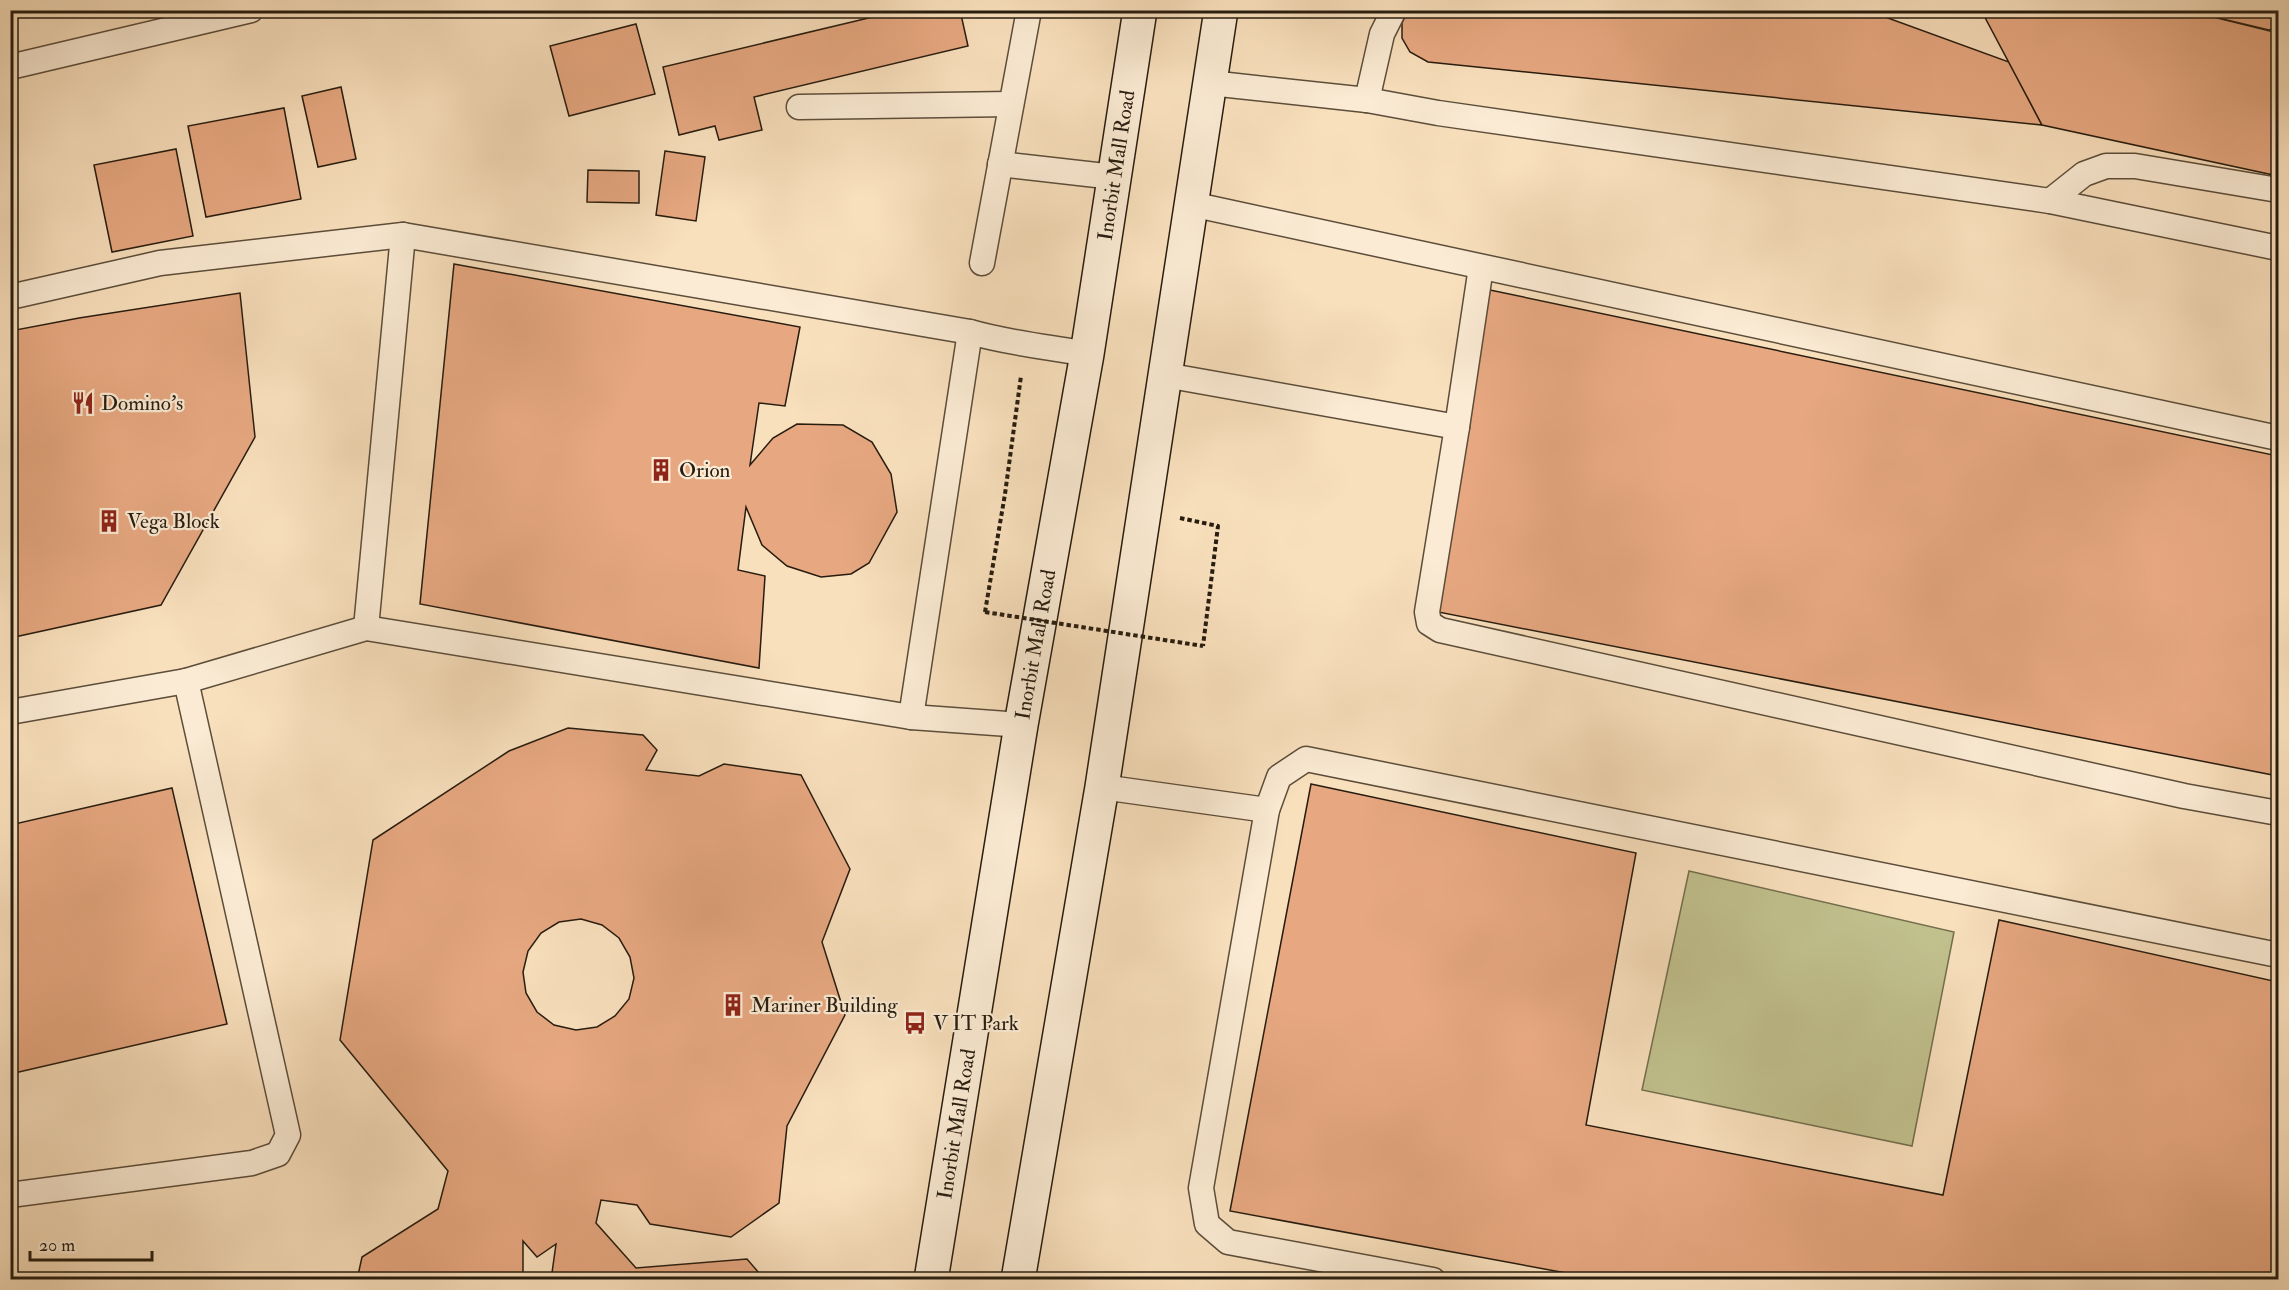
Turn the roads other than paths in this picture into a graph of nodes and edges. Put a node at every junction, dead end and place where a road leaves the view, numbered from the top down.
1 (251, 10) edge
2 (1029, 10) edge
3 (1140, 10) edge
4 (1221, 10) edge
5 (1394, 10) edge
6 (10, 67) edge
7 (1210, 83) junction
8 (1367, 100) junction
9 (1011, 104) junction
10 (798, 107) dead end
11 (1000, 164) junction
12 (1114, 177) junction
13 (2278, 190) edge
14 (2050, 201) junction
15 (1191, 204) junction
16 (403, 235) junction
17 (2278, 248) edge
18 (982, 263) dead end
19 (1481, 267) junction
20 (10, 297) edge
21 (970, 332) junction
22 (1087, 354) junction
23 (1165, 375) junction
24 (1457, 427) junction
25 (2278, 438) edge
26 (366, 628) junction
27 (186, 681) junction
28 (10, 712) edge
29 (911, 717) junction
30 (1021, 725) junction
31 (1102, 787) junction
32 (1267, 810) junction
33 (2278, 813) edge
34 (2278, 955) edge
35 (10, 1195) edge
36 (931, 1280) edge
37 (1018, 1280) edge
38 (1433, 1280) edge

1 - 6 lane
2 - 9 lane
3 - 12 main road, Inorbit Mall Road
4 - 7 main road
5 - 8 lane
7 - 8 lane
7 - 15 main road
8 - 14 lane
9 - 10 lane
9 - 11 lane
11 - 12 lane
11 - 18 lane
12 - 22 main road, Inorbit Mall Road
13 - 14 lane
14 - 17 lane
15 - 19 lane
15 - 23 main road
16 - 20 lane
16 - 21 lane
16 - 26 lane
19 - 24 lane
19 - 25 lane
21 - 22 lane
21 - 29 lane
22 - 30 main road, Inorbit Mall Road
23 - 24 lane
23 - 31 main road
24 - 33 lane
26 - 27 lane
26 - 29 lane
27 - 28 lane
27 - 35 lane
29 - 30 lane
30 - 36 main road, Inorbit Mall Road
31 - 32 lane
31 - 37 main road
32 - 34 lane
32 - 38 lane

